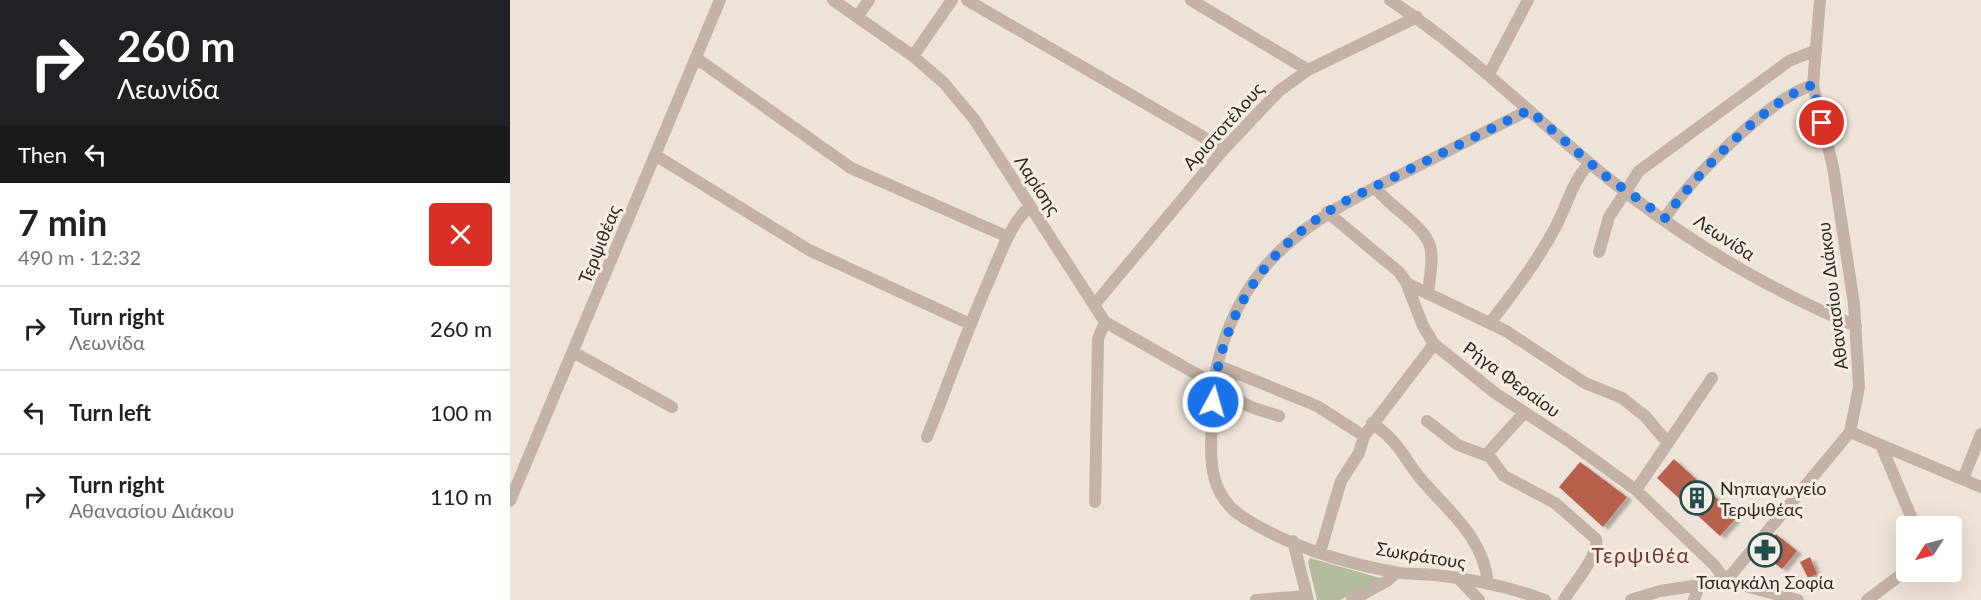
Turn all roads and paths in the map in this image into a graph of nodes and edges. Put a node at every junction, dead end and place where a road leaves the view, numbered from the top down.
1 (720, 0) edge
2 (833, 0) edge
3 (869, 0) edge
4 (952, 0) edge
5 (967, 0) edge
6 (1191, 0) edge
7 (1390, 0) edge
8 (1528, 0) edge
9 (1820, 0) edge
10 (857, 16) junction
11 (1417, 17) junction
12 (1814, 51) junction
13 (913, 56) junction
14 (696, 58) junction
15 (1308, 70) junction
16 (1489, 74) junction
17 (1813, 85) junction
18 (1529, 110) junction
19 (1224, 149) junction
20 (655, 155) junction
21 (1590, 163) junction
22 (1375, 187) junction
23 (1624, 190) junction
24 (1030, 206) junction
25 (1327, 212) junction
26 (1665, 218) junction
27 (1008, 237) junction
28 (1599, 252) dead end
29 (1408, 284) junction
30 (1428, 294) junction
31 (1094, 305) junction
32 (1106, 322) junction
33 (1490, 323) junction
34 (970, 324) junction
35 (1856, 326) junction
36 (1434, 344) junction
37 (573, 352) junction
38 (1217, 365) junction
39 (1230, 372) junction
40 (1712, 378) dead end
41 (1214, 384) junction
42 (672, 406) dead end
43 (1524, 412) junction
44 (1279, 416) dead end
45 (1427, 421) dead end
46 (1372, 423) junction
47 (1850, 432) junction
48 (1981, 434) edge
49 (1364, 436) junction
50 (927, 437) dead end
51 (1667, 442) junction
52 (1881, 445) junction
53 (1486, 455) junction
54 (1963, 479) junction
55 (1981, 487) edge
56 (1636, 490) junction
57 (510, 501) edge
58 (1095, 502) dead end
59 (1911, 516) edge
60 (1293, 542) junction
61 (1320, 552) junction
62 (1396, 573) junction
63 (1896, 578) edge
64 (1459, 579) junction
65 (1725, 581) junction
66 (1488, 584) junction
67 (1699, 586) junction
68 (1760, 594) edge
69 (1307, 598) edge
70 (1256, 600) edge
71 (1352, 600) edge
72 (1479, 600) edge
73 (1545, 600) edge
74 (1564, 600) edge
75 (1631, 600) edge
76 (1694, 600) edge
77 (1798, 600) edge
78 (1867, 600) edge

1 - 14 street, Τερψιθέας
2 - 10 street, Λαρίσης
3 - 10 street
4 - 13 street
5 - 19 street
6 - 15 street
7 - 11 street, Λεωνίδα
8 - 16 street
9 - 12 street, Αθανασίου Διάκου
10 - 13 street, Λαρίσης
11 - 15 street, Αριστοτέλους
11 - 16 street, Λεωνίδα
12 - 17 street, Αθανασίου Διάκου
12 - 23 street
13 - 24 street, Λαρίσης
14 - 20 street, Τερψιθέας
14 - 27 street
15 - 19 street, Αριστοτέλους
16 - 18 street, Λεωνίδα
17 - 26 street
17 - 35 street, Αθανασίου Διάκου
18 - 21 street, Λεωνίδα
18 - 22 street, Σωκράτους
19 - 31 street, Αριστοτέλους
20 - 34 street
20 - 37 street, Τερψιθέας
21 - 23 street, Λεωνίδα
21 - 33 street
22 - 25 street, Σωκράτους
22 - 30 street
23 - 26 street, Λεωνίδα
23 - 28 street
24 - 27 street
24 - 31 street, Λαρίσης
25 - 29 street, Ρήγα Φεραίου
25 - 38 street, Σωκράτους
26 - 35 street, Λεωνίδα
27 - 34 street
29 - 30 street
29 - 36 street, Ρήγα Φεραίου
30 - 33 street
31 - 32 street, Λαρίσης
32 - 41 street, Λαρίσης
32 - 58 street
33 - 51 street
34 - 50 street
35 - 47 street, Αθανασίου Διάκου
36 - 43 street, Ρήγα Φεραίου
36 - 46 street
37 - 42 street
37 - 57 street, Τερψιθέας
38 - 39 street
38 - 41 street, Σωκράτους
39 - 44 street
39 - 49 street
40 - 51 street
41 - 60 street, Σωκράτους
43 - 53 street
43 - 56 street, Ρήγα Φεραίου
45 - 53 street
46 - 49 street
46 - 66 street
47 - 52 street
47 - 65 street, Αθανασίου Διάκου
48 - 54 street
49 - 61 street
51 - 56 street
52 - 54 street
52 - 59 street
53 - 74 street
54 - 55 street
56 - 65 street, Ρήγα Φεραίου
60 - 61 street, Σωκράτους
60 - 69 street
61 - 62 street, Σωκράτους
62 - 64 street, Σωκράτους
62 - 71 street
63 - 78 street
64 - 66 street, Σωκράτους
64 - 72 street
65 - 67 street
65 - 68 street
66 - 73 street, Σωκράτους
67 - 75 street
67 - 76 street
68 - 77 street
69 - 70 street

